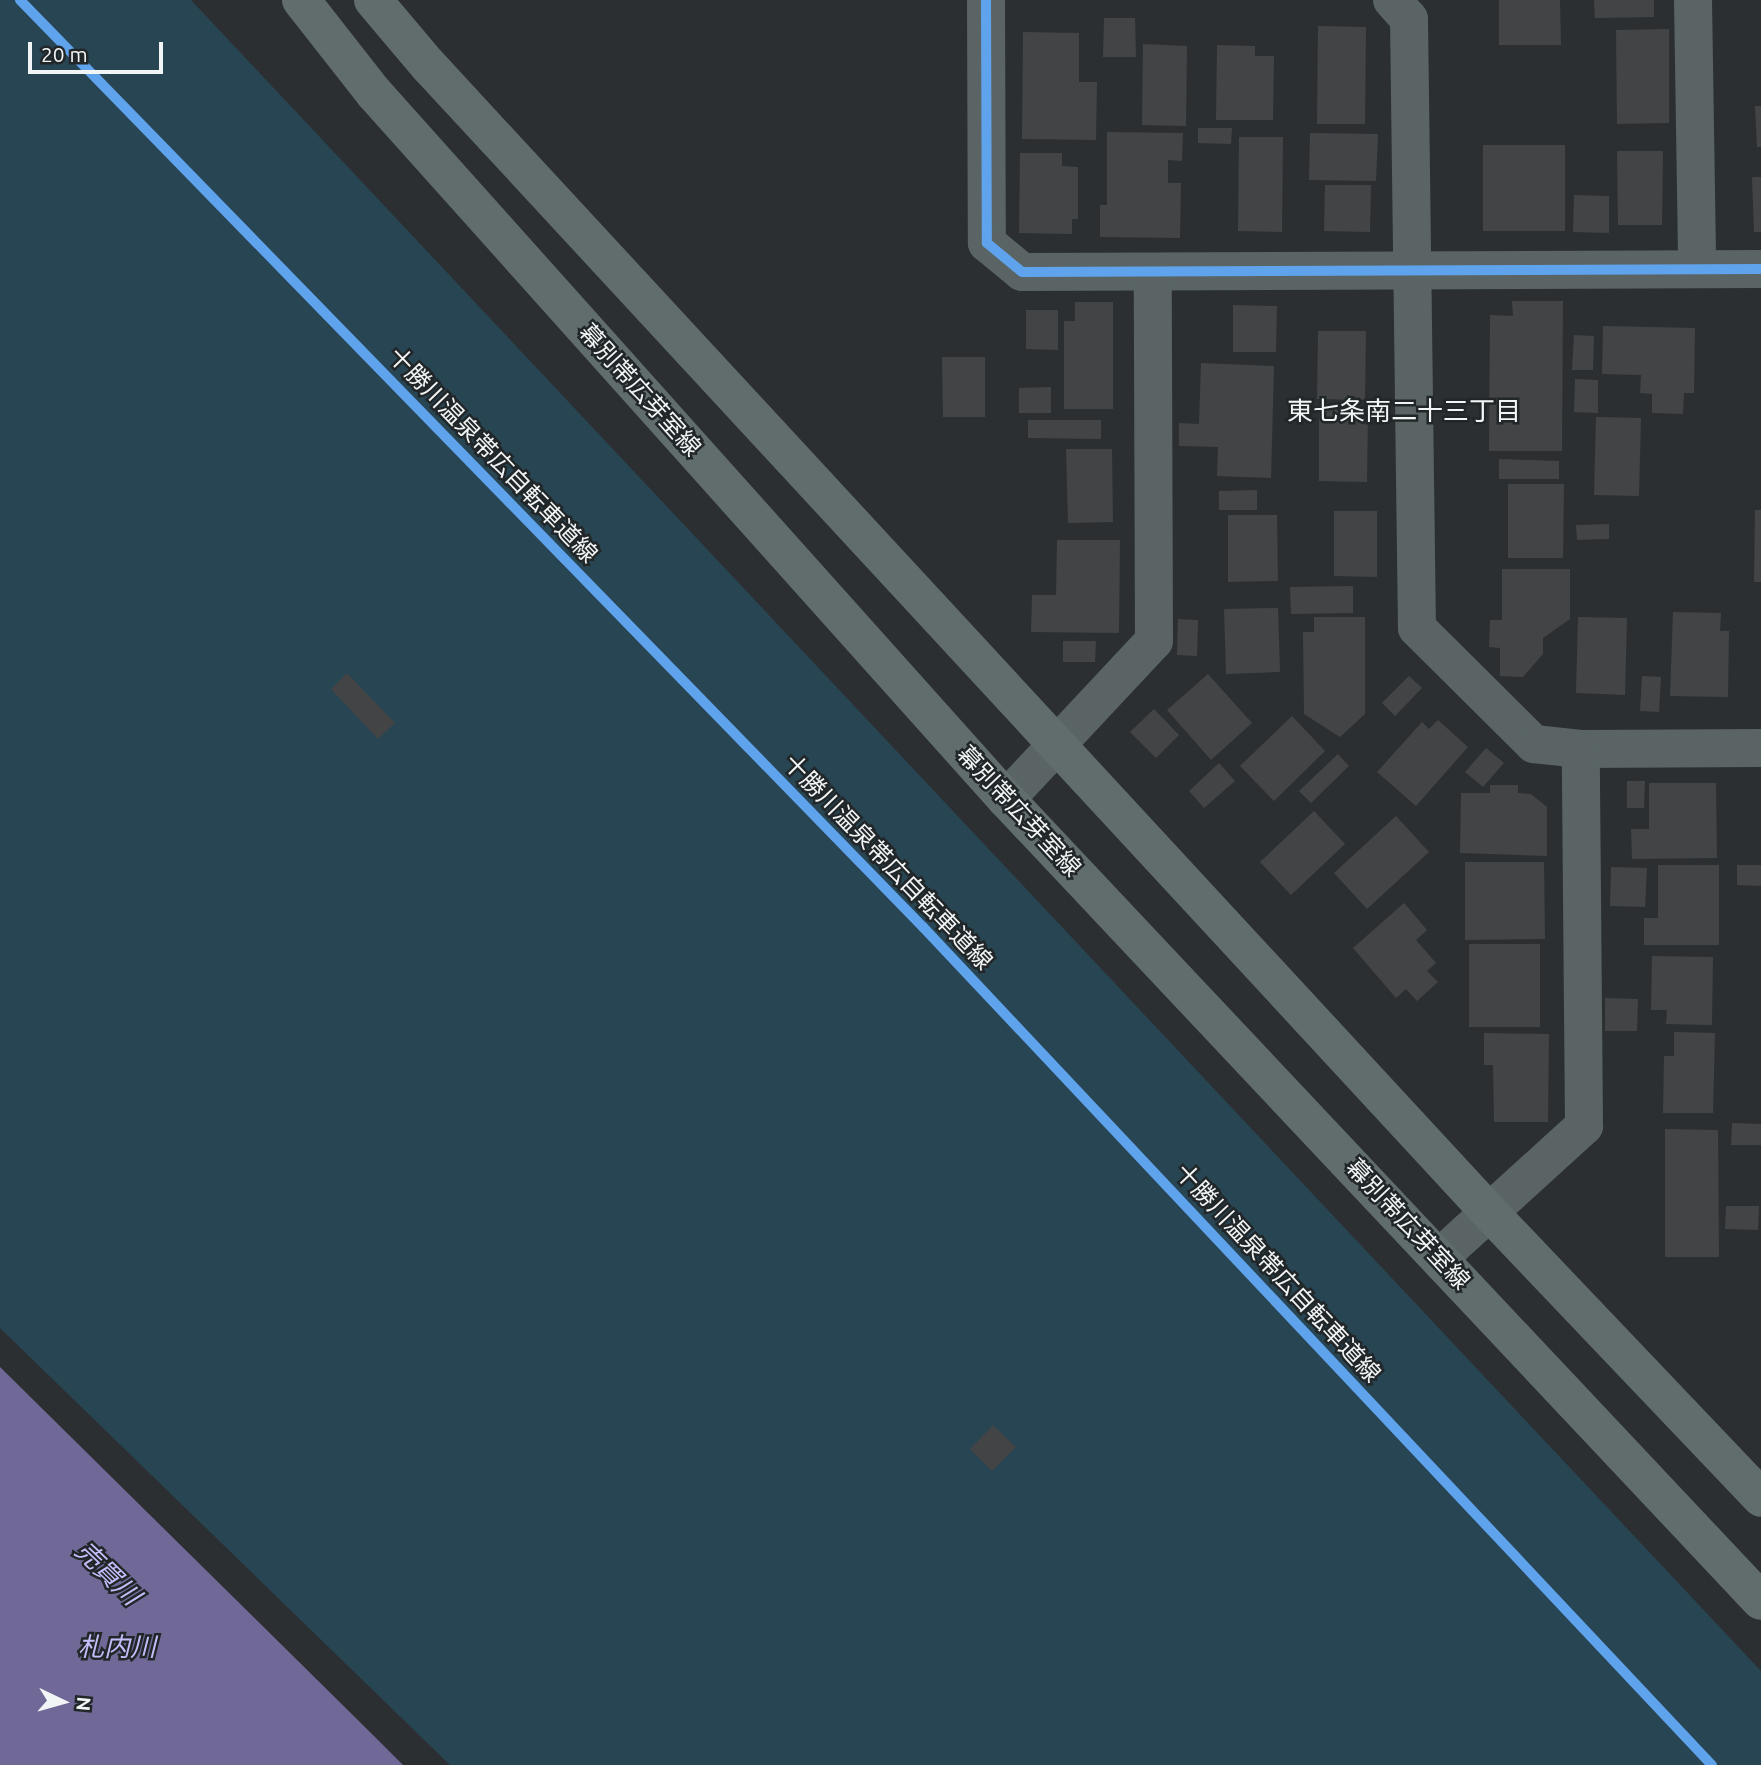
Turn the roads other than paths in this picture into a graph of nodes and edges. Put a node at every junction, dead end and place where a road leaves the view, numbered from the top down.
1 (301, 0) edge
2 (373, 0) edge
3 (986, 0) edge
4 (1392, 0) edge
5 (1693, 0) edge
6 (1697, 269) junction
7 (1761, 269) edge
8 (1411, 270) junction
9 (1153, 272) junction
10 (1059, 742) junction
11 (1761, 748) edge
12 (1581, 749) junction
13 (1006, 799) junction
14 (1492, 1214) junction
15 (1440, 1257) junction
16 (1761, 1498) edge
17 (1761, 1601) edge

1 - 13 main road, 幕別帯広芽室線
2 - 10 main road
3 - 9 street
4 - 8 street
5 - 6 street
6 - 7 street
6 - 8 street
8 - 9 street
8 - 12 street
9 - 10 street
10 - 13 street
10 - 14 main road
11 - 12 street
12 - 14 street
13 - 15 main road, 幕別帯広芽室線
14 - 15 street
14 - 16 main road
15 - 17 main road, 幕別帯広芽室線

